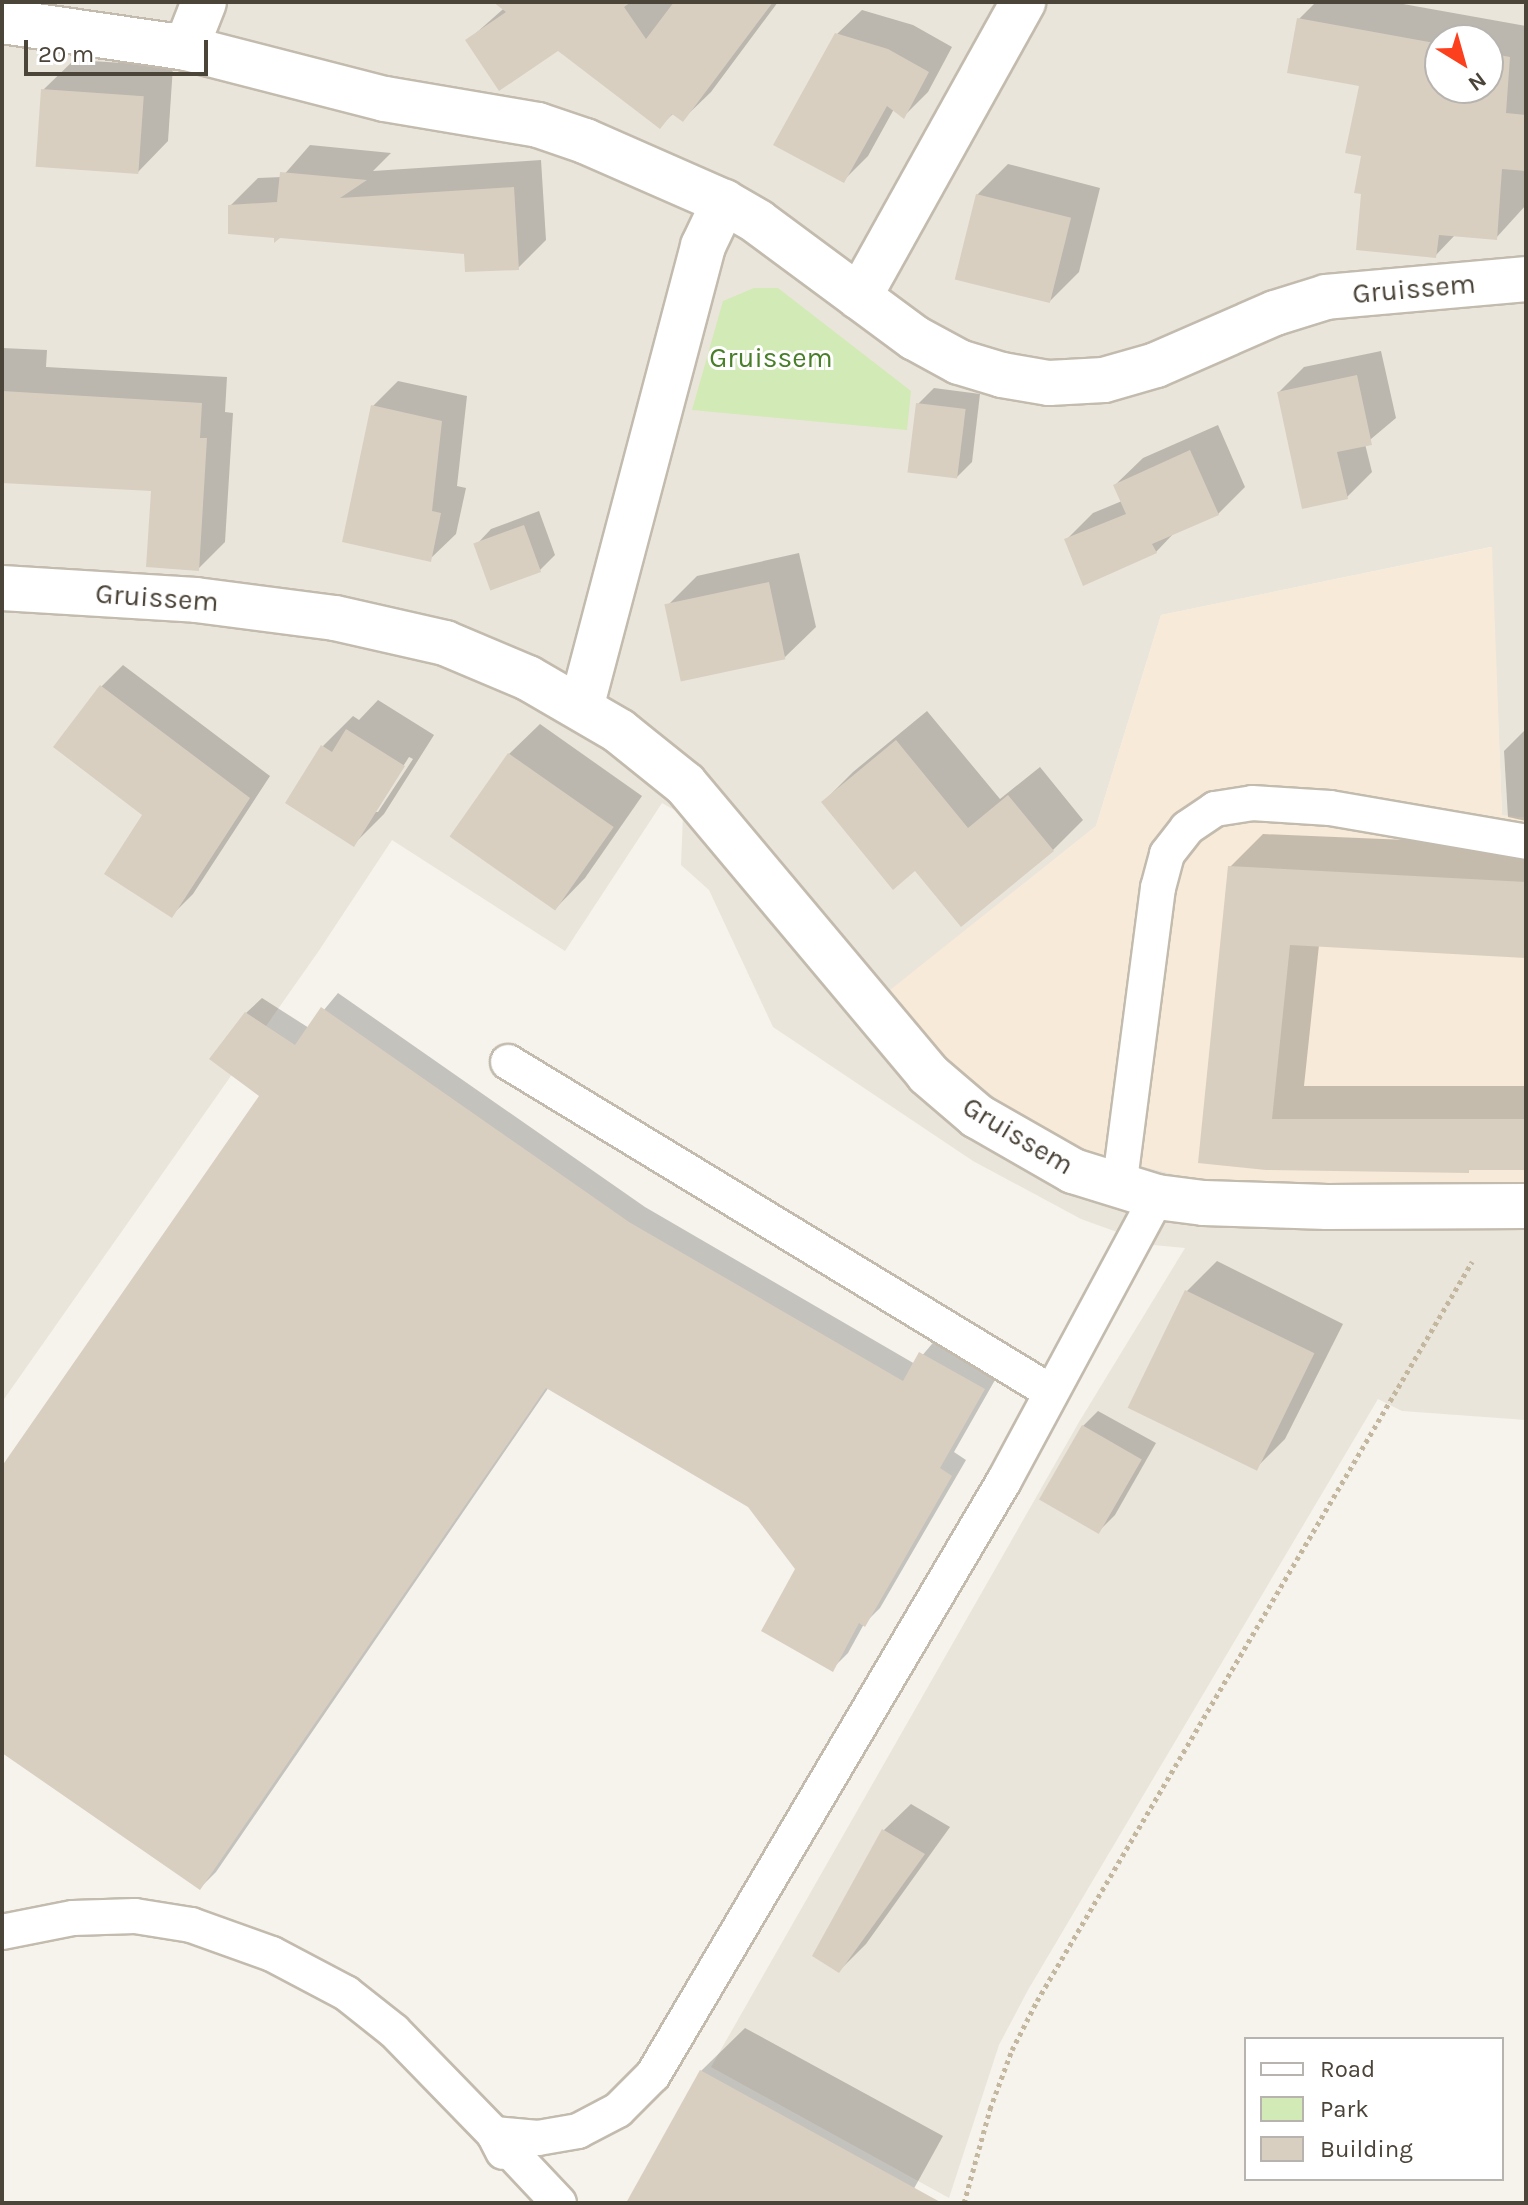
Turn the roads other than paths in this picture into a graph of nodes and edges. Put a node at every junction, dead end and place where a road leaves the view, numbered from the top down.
1 (204, 2) edge
2 (1023, 2) edge
3 (2, 21) edge
4 (186, 48) junction
5 (724, 202) junction
6 (1526, 279) edge
7 (859, 297) junction
8 (2, 588) edge
9 (581, 708) junction
10 (1526, 842) edge
11 (508, 1062) dead end
12 (1138, 1192) junction
13 (1510, 1206) edge
14 (1051, 1392) junction
15 (2, 1932) edge
16 (494, 2134) junction
17 (528, 2203) edge
18 (559, 2203) edge

1 - 4 street
2 - 7 street
3 - 4 street, Gruissem
4 - 5 street, Gruissem
5 - 7 street, Gruissem
5 - 9 street
6 - 7 street, Gruissem
8 - 9 street, Gruissem
9 - 12 street, Gruissem
10 - 12 lane
11 - 14 lane
12 - 13 street, Gruissem
12 - 14 lane
14 - 16 lane
15 - 16 lane
16 - 17 lane
16 - 18 lane

